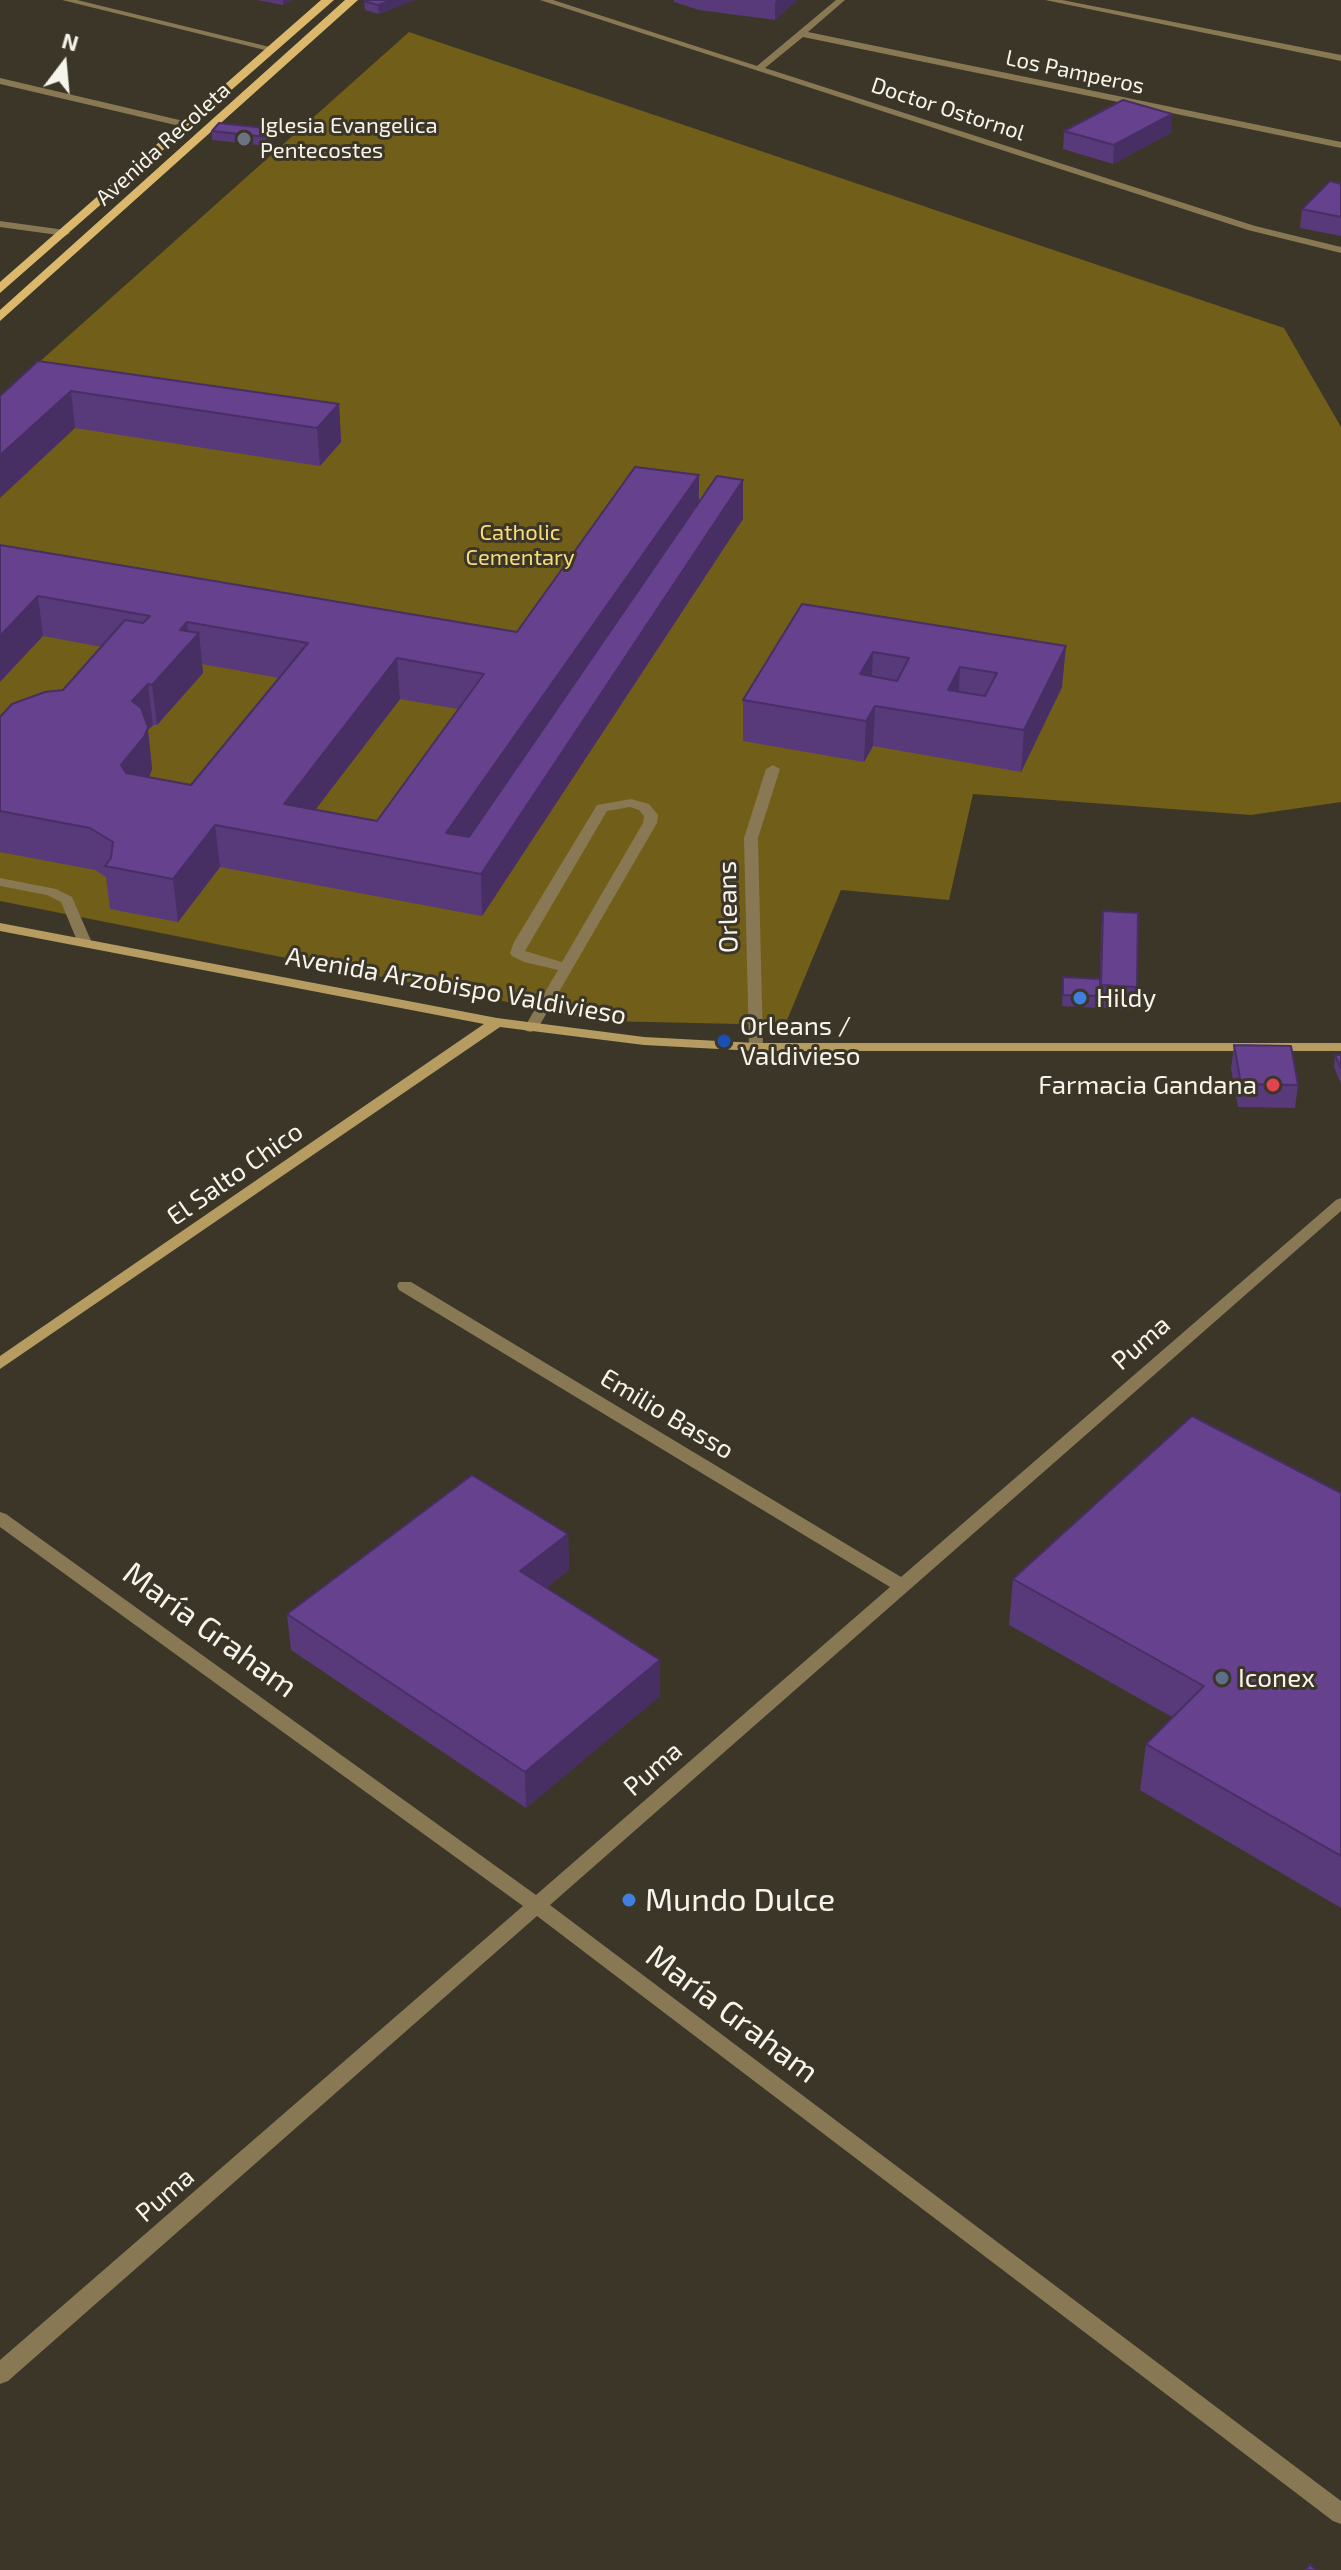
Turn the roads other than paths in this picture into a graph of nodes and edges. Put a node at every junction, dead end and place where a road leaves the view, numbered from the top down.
1 (66, 0) edge
2 (328, 0) edge
3 (352, 0) edge
4 (544, 0) edge
5 (841, 0) edge
6 (1049, 0) edge
7 (802, 34) junction
8 (273, 49) junction
9 (1341, 58) edge
10 (759, 69) junction
11 (0, 81) edge
12 (188, 125) junction
13 (1341, 145) edge
14 (0, 224) edge
15 (65, 233) junction
16 (1341, 250) edge
17 (0, 289) edge
18 (0, 317) edge
19 (773, 769) dead end
20 (0, 882) edge
21 (0, 927) edge
22 (85, 943) junction
23 (566, 967) junction
24 (497, 1022) junction
25 (531, 1028) junction
26 (756, 1047) junction
27 (1341, 1047) edge
28 (1341, 1203) edge
29 (405, 1286) dead end
30 (0, 1364) edge
31 (0, 1518) edge
32 (902, 1586) junction
33 (536, 1905) junction
34 (0, 2374) edge
35 (1341, 2514) edge

1 - 8 street
2 - 8 main road, Avenida Recoleta
3 - 18 main road, Avenida Recoleta
4 - 10 street, Doctor Ostornol
5 - 7 street
6 - 9 street
7 - 10 street
7 - 13 street, Los Pamperos
8 - 12 main road, Avenida Recoleta
10 - 16 street, Doctor Ostornol
11 - 12 street
12 - 15 main road, Avenida Recoleta
14 - 15 street
15 - 17 main road, Avenida Recoleta
19 - 26 street, Orleans
20 - 22 street
21 - 22 main road, Avenida Arzobispo Valdivieso
22 - 24 main road, Avenida Arzobispo Valdivieso
23 - 23 street
23 - 25 street
24 - 25 main road, Avenida Arzobispo Valdivieso
24 - 30 main road, El Salto Chico
25 - 26 main road, Avenida Arzobispo Valdivieso
26 - 27 main road, Avenida Arzobispo Valdivieso
28 - 32 street, Puma
29 - 32 street, Emilio Basso
31 - 33 street, María Graham
32 - 33 street, Puma
33 - 34 street, Puma
33 - 35 street, María Graham

